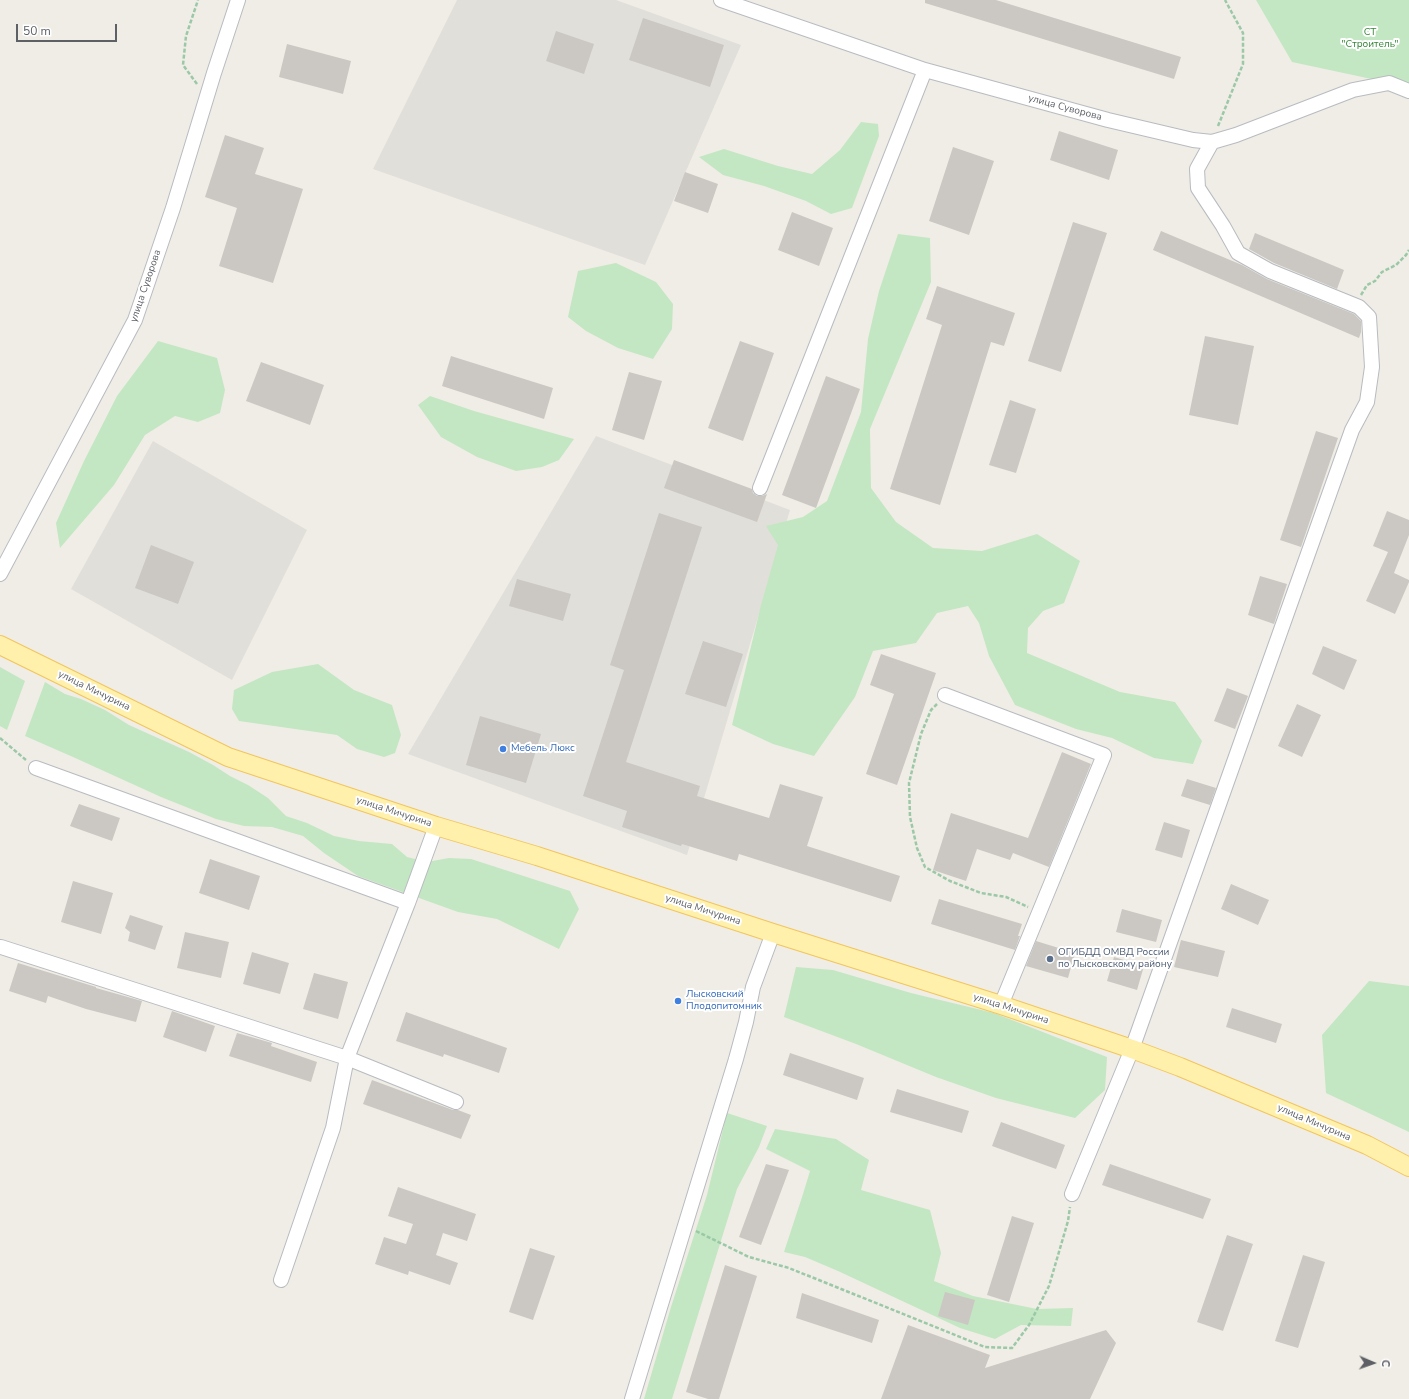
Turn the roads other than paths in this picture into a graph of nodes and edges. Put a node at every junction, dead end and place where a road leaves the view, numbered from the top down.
1 (238, 0) edge
2 (721, 0) edge
3 (925, 70) junction
4 (1409, 91) edge
5 (1212, 142) junction
6 (760, 488) dead end
7 (0, 574) edge
8 (0, 645) edge
9 (945, 694) road end
10 (36, 768) road end
11 (436, 826) junction
12 (408, 903) junction
13 (774, 933) junction
14 (1, 948) edge
15 (1001, 1005) junction
16 (1132, 1049) junction
17 (348, 1058) junction
18 (456, 1102) dead end
19 (1409, 1167) edge
20 (1072, 1194) road end
21 (281, 1280) dead end
22 (632, 1399) edge

1 - 7 street, улица Суворова
2 - 3 street, улица Суворова
3 - 5 street, улица Суворова
3 - 6 street
4 - 5 street, улица Суворова
5 - 16 street
8 - 11 main road, улица Мичурина
9 - 15 street
10 - 12 street
11 - 12 street
11 - 13 main road, улица Мичурина
12 - 17 street
13 - 15 main road, улица Мичурина
13 - 22 street
14 - 17 street
15 - 16 main road, улица Мичурина
16 - 19 main road, улица Мичурина
16 - 20 street
17 - 18 street
17 - 21 street

